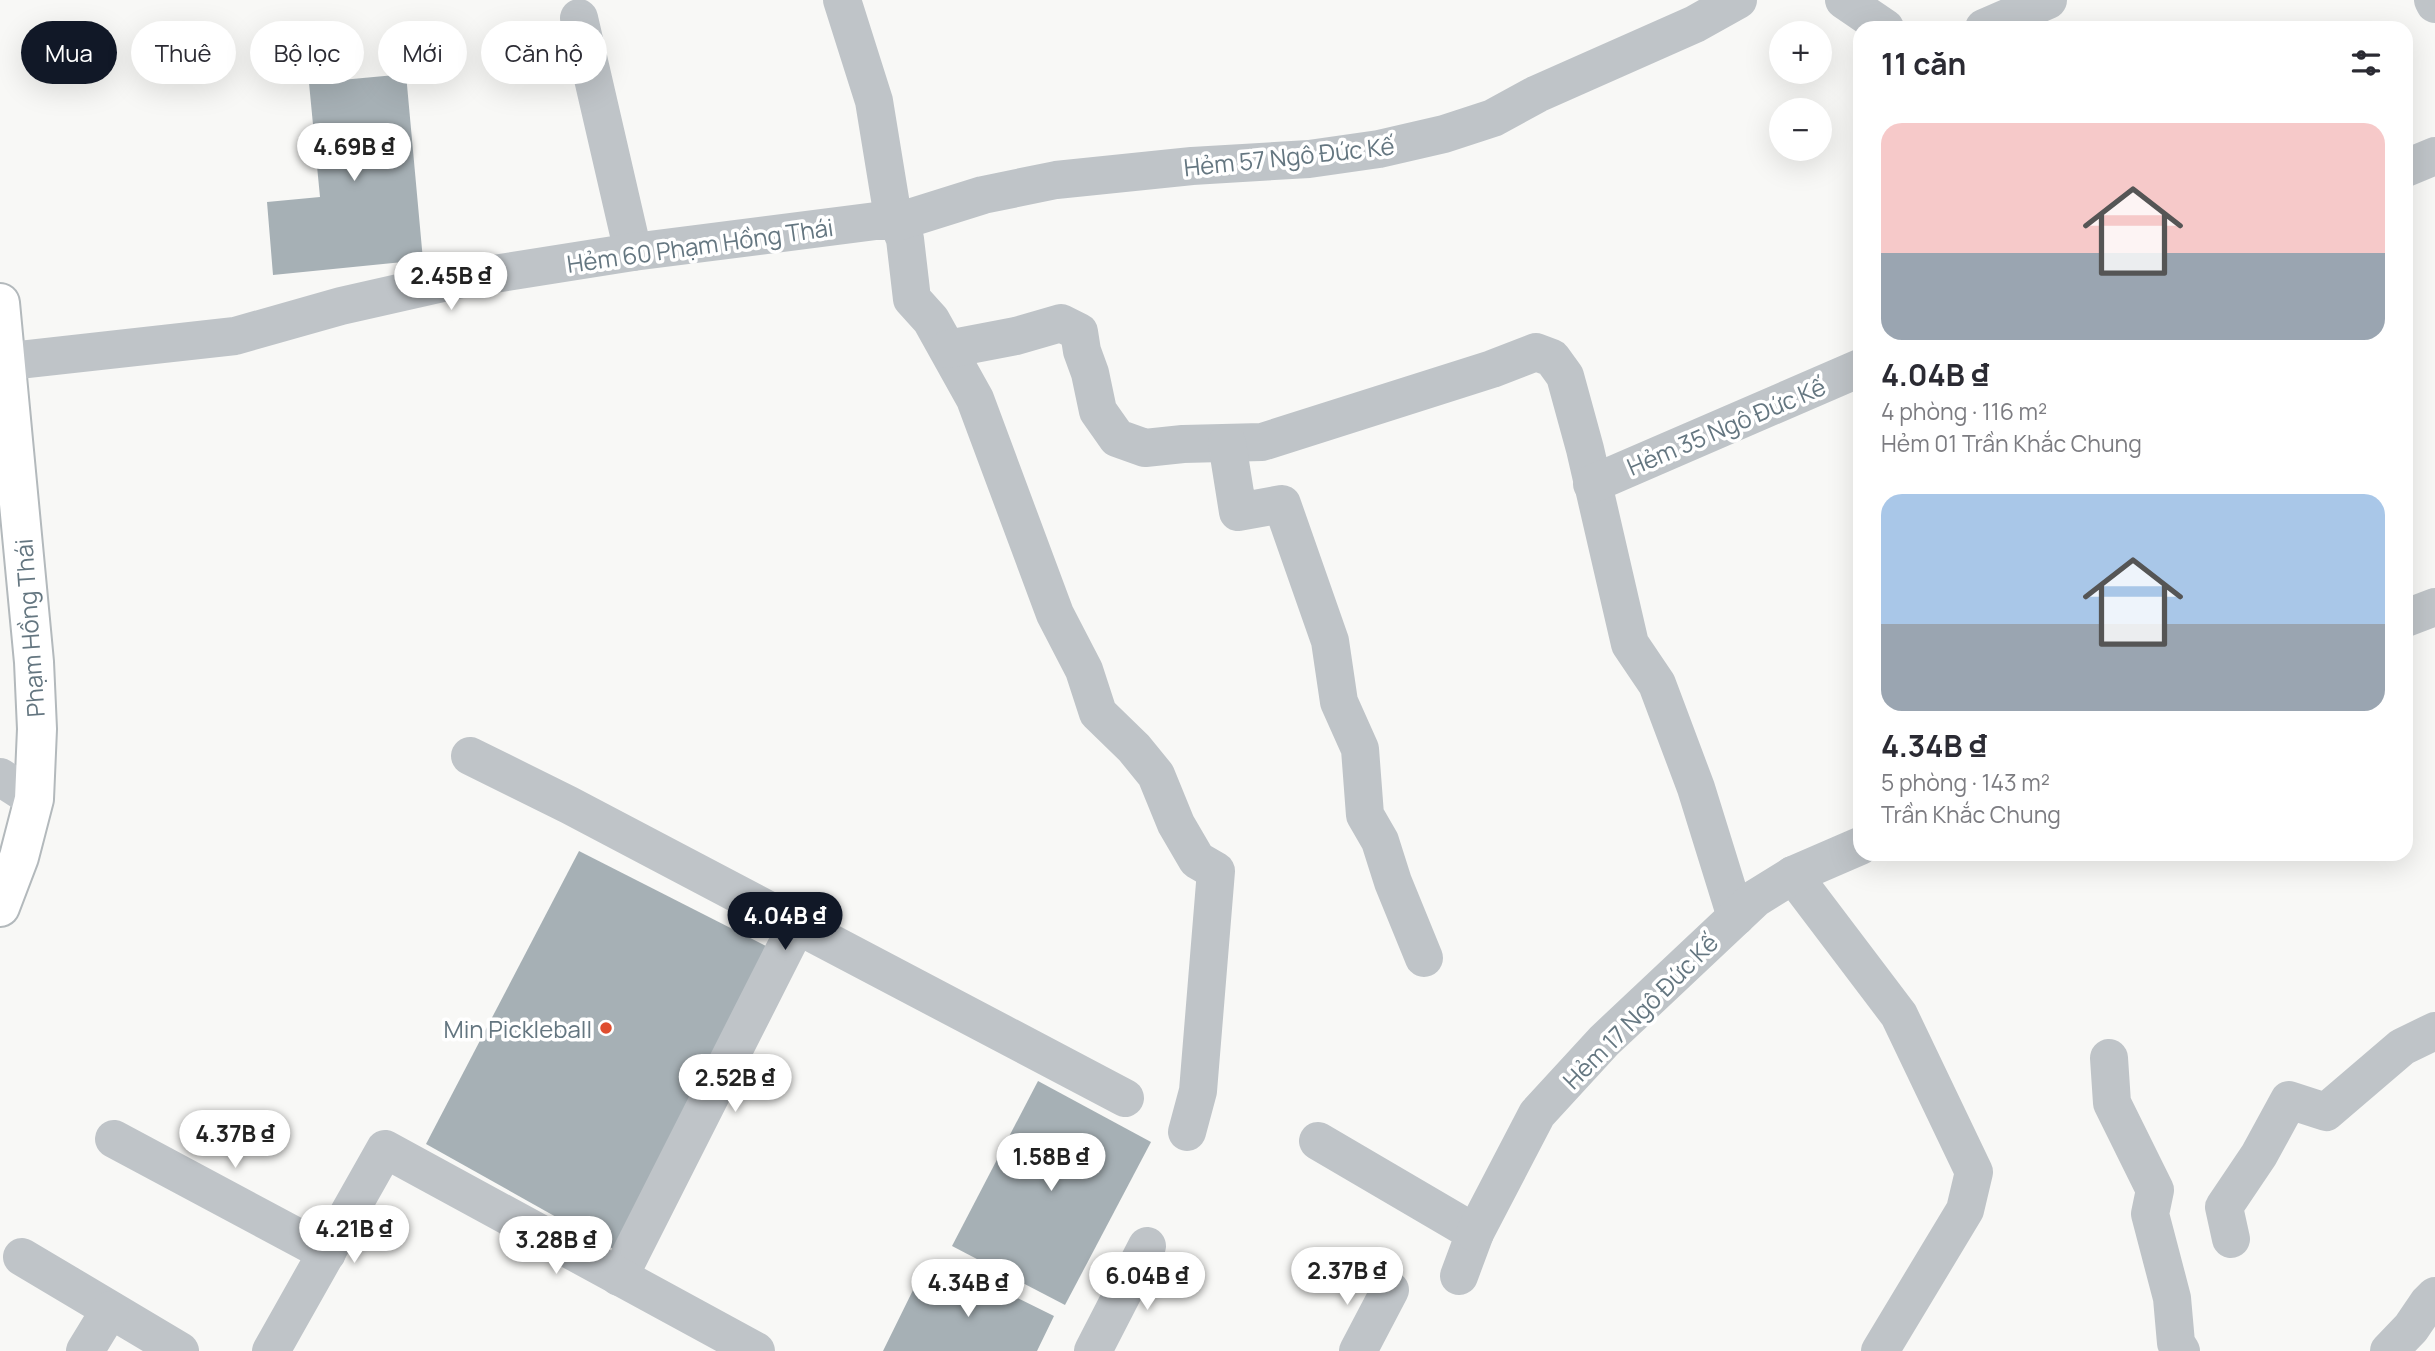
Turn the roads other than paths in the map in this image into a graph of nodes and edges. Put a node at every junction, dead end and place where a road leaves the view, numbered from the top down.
1 (842, 0) edge
2 (1738, 0) edge
3 (1844, 0) edge
4 (2048, 0) edge
5 (579, 18) dead end
6 (1875, 21) edge
7 (2000, 21) edge
8 (2435, 156) edge
9 (2413, 165) edge
10 (899, 221) junction
11 (633, 252) junction
12 (0, 303) edge
13 (948, 349) junction
14 (3, 362) edge
15 (1853, 371) edge
16 (1227, 443) junction
17 (1592, 484) junction
18 (2435, 607) edge
19 (2413, 615) edge
20 (470, 756) dead end
21 (0, 778) edge
22 (34, 799) junction
23 (1853, 849) edge
24 (1793, 875) junction
25 (0, 907) edge
26 (1735, 917) junction
27 (797, 925) junction
28 (1424, 958) dead end
29 (2435, 1031) edge
30 (2109, 1058) dead end
31 (1125, 1098) dead end
32 (1187, 1132) dead end
33 (114, 1139) dead end
34 (1318, 1141) dead end
35 (1475, 1233) junction
36 (2231, 1239) dead end
37 (1147, 1246) dead end
38 (327, 1253) junction
39 (22, 1257) dead end
40 (1459, 1276) dead end
41 (619, 1277) junction
42 (1390, 1290) dead end
43 (2435, 1296) edge
44 (110, 1310) junction
45 (85, 1351) edge
46 (180, 1351) edge
47 (271, 1351) edge
48 (755, 1351) edge
49 (1093, 1351) edge
50 (1358, 1351) edge
51 (1880, 1351) edge
52 (2181, 1351) edge
53 (2389, 1351) edge

1 - 10 street
2 - 10 street, Hẻm 57 Ngô Đức Kế
3 - 6 street
4 - 7 street
5 - 11 street
8 - 9 street
10 - 11 street, Hẻm 60 Phạm Hồng Thái
10 - 13 street
11 - 14 street, Hẻm 60 Phạm Hồng Thái
12 - 14 main road, Phạm Hồng Thái
13 - 16 street
13 - 32 street
14 - 22 main road, Phạm Hồng Thái
15 - 17 street, Hẻm 35 Ngô Đức Kế
16 - 17 street
16 - 28 street
17 - 26 street
18 - 19 street
20 - 27 street
21 - 22 street
22 - 25 main road, Phạm Hồng Thái
23 - 24 street, Hẻm 17 Ngô Đức Kế
24 - 26 street, Hẻm 17 Ngô Đức Kế
24 - 51 street
26 - 35 street, Hẻm 17 Ngô Đức Kế
27 - 31 street
27 - 41 street
29 - 36 street
30 - 52 street
33 - 38 street
34 - 35 street
35 - 40 street, Hẻm 17 Ngô Đức Kế
37 - 49 street
38 - 41 street
38 - 47 street
39 - 44 street
41 - 48 street
42 - 50 street
43 - 53 street
44 - 45 street
44 - 46 street

